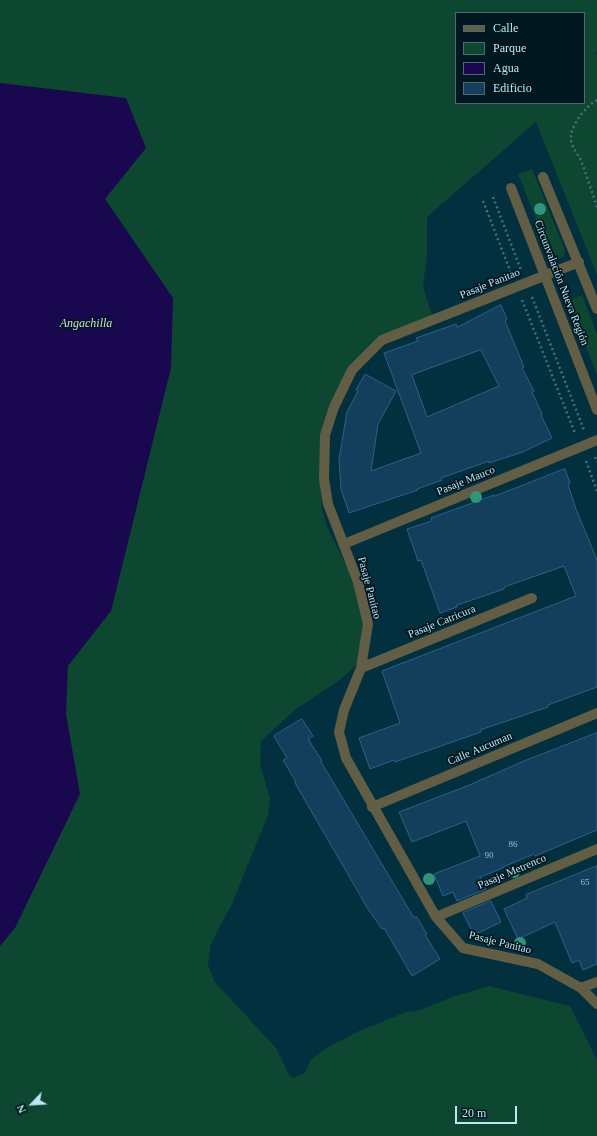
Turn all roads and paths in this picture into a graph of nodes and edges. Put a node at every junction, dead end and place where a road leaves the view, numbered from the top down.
1 (597, 100) edge
2 (543, 177) dead end
3 (511, 188) dead end
4 (493, 197) dead end
5 (483, 201) dead end
6 (597, 207) edge
7 (579, 262) junction
8 (545, 276) junction
9 (522, 285) junction
10 (597, 309) edge
11 (597, 410) edge
12 (589, 443) edge
13 (597, 462) edge
14 (597, 491) edge
15 (344, 544) junction
16 (532, 598) dead end
17 (361, 668) junction
18 (597, 713) edge
19 (372, 807) junction
20 (597, 849) edge
21 (436, 917) junction
22 (597, 982) edge
23 (581, 988) junction
24 (597, 1004) edge

1 - 6 path
2 - 7 street, Circunvalación Nueva Región
3 - 8 street, Circunvalación Nueva Región
4 - 9 path
5 - 9 path
7 - 8 street, Pasaje Panitao
7 - 10 street, Circunvalación Nueva Región
8 - 9 street, Pasaje Panitao
8 - 11 street, Circunvalación Nueva Región
9 - 12 path
9 - 12 path
9 - 15 street, Pasaje Panitao
12 - 13 path
12 - 14 path
12 - 15 street, Pasaje Mauco
15 - 17 street, Pasaje Panitao
16 - 17 street, Pasaje Catricura
17 - 19 street, Pasaje Panitao
18 - 19 street, Calle Aucuman
19 - 21 street, Pasaje Panitao
20 - 21 street, Pasaje Metrenco
21 - 23 street, Pasaje Panitao
22 - 23 street
23 - 24 street, Pasaje Panitao

